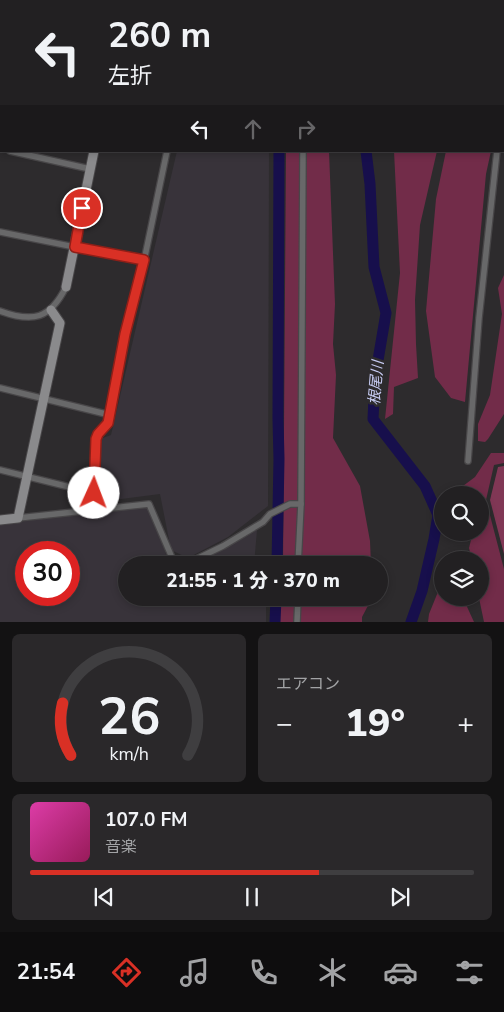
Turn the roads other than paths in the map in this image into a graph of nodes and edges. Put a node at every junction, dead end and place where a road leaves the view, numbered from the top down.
1 (14, 152) edge
2 (94, 152) edge
3 (167, 152) edge
4 (303, 152) edge
5 (497, 152) edge
6 (90, 169) junction
7 (0, 232) edge
8 (75, 247) junction
9 (144, 260) junction
10 (66, 287) joint
11 (51, 310) junction
12 (0, 311) edge
13 (0, 388) edge
14 (43, 399) junction
15 (110, 415) junction
16 (468, 461) dead end
17 (0, 470) edge
18 (27, 476) junction
19 (301, 504) junction
20 (18, 518) junction
21 (0, 520) edge
22 (298, 556) edge
23 (298, 606) edge
24 (297, 622) edge

1 - 6 street
2 - 6 street
3 - 9 street
4 - 19 street
5 - 16 street
6 - 8 street
7 - 8 street
8 - 9 street
8 - 10 street
9 - 15 street
10 - 11 street
11 - 12 street
11 - 14 street
13 - 14 street
14 - 15 street
14 - 18 street
15 - 18 street
17 - 18 street
18 - 20 street
19 - 20 street
19 - 22 street
20 - 21 street
23 - 24 street

